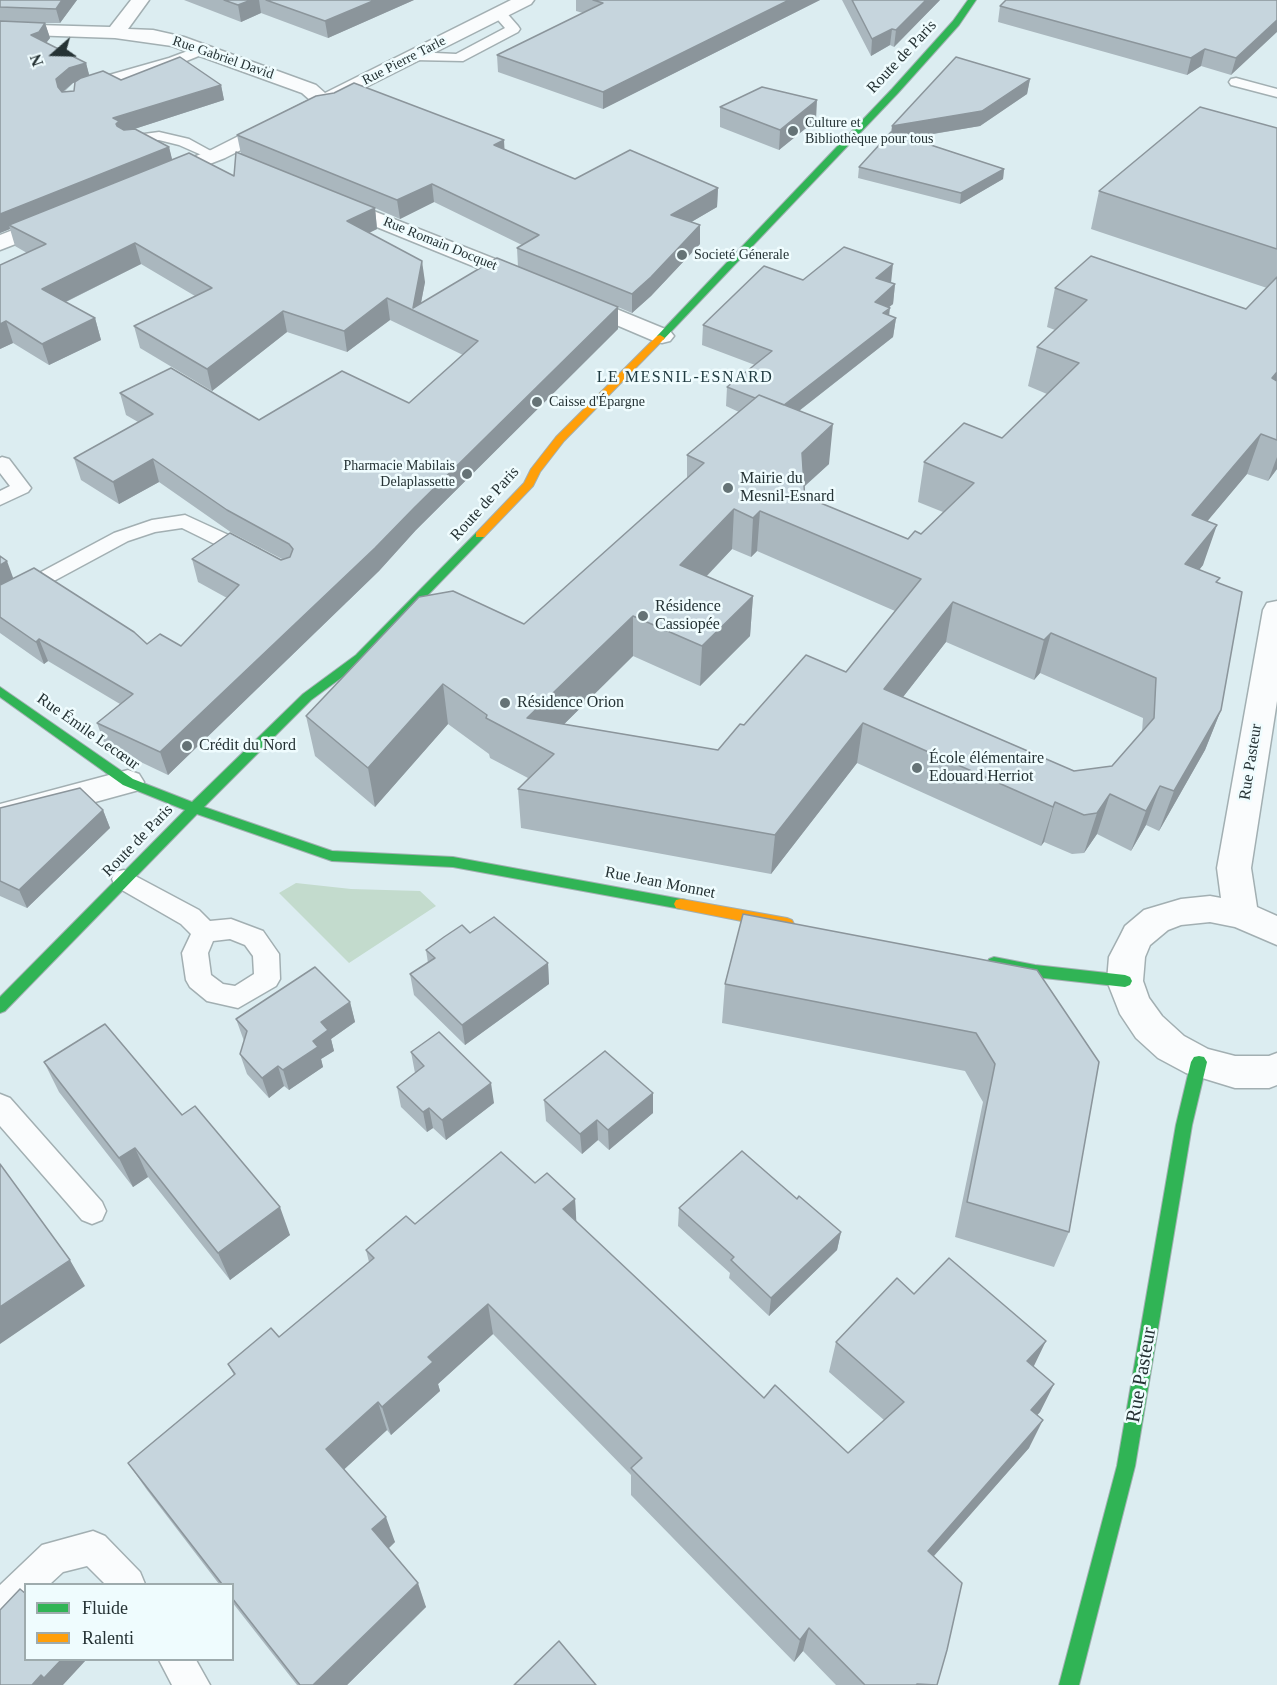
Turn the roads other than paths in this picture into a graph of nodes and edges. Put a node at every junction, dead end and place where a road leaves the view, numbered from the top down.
1 (140, 0) edge
2 (525, 0) edge
3 (972, 0) edge
4 (0, 29) edge
5 (115, 33) junction
6 (201, 50) junction
7 (1236, 82) dead end
8 (74, 92) edge
9 (1277, 93) edge
10 (323, 102) junction
11 (129, 140) edge
12 (216, 155) junction
13 (246, 165) edge
14 (149, 182) edge
15 (312, 192) edge
16 (74, 212) edge
17 (0, 243) edge
18 (662, 336) junction
19 (2, 463) dead end
20 (0, 499) edge
21 (265, 561) edge
22 (0, 603) edge
23 (1277, 610) edge
24 (0, 691) edge
25 (128, 782) junction
26 (194, 808) junction
27 (0, 816) edge
28 (124, 879) junction
29 (1241, 915) junction
30 (801, 927) edge
31 (1277, 931) edge
32 (205, 932) dead end
33 (977, 960) edge
34 (1125, 981) junction
35 (0, 1007) edge
36 (1199, 1062) junction
37 (1277, 1069) edge
38 (0, 1106) edge
39 (92, 1212) dead end
40 (27, 1583) edge
41 (127, 1583) edge
42 (24, 1586) edge
43 (0, 1609) edge
44 (177, 1661) edge
45 (192, 1685) edge
46 (1069, 1685) edge

1 - 5 street
2 - 10 street, Rue Pierre Tarle
3 - 18 main road, Route de Paris
4 - 5 street, Rue Gabriel David
5 - 6 street, Rue Gabriel David
6 - 8 lane
6 - 10 street, Rue Gabriel David
7 - 9 lane
10 - 12 street, Rue Pierre Tarle
11 - 12 lane
12 - 13 street
12 - 14 street, Rue Pierre Tarle
15 - 18 street, Rue Romain Docquet
16 - 17 street
18 - 26 main road, Route de Paris
19 - 20 lane
21 - 22 lane
23 - 29 street, Rue Pasteur
24 - 25 main road, Rue Émile Lecœur
25 - 26 main road, Rue Émile Lecœur
25 - 27 street
26 - 28 main road, Route de Paris
26 - 30 main road, Rue Jean Monnet
28 - 32 lane
28 - 35 main road, Route de Paris
29 - 31 street
29 - 34 street
33 - 34 main road
34 - 36 street
36 - 37 street
36 - 46 main road, Rue Pasteur
38 - 39 lane
40 - 41 lane
42 - 43 lane
44 - 45 lane

